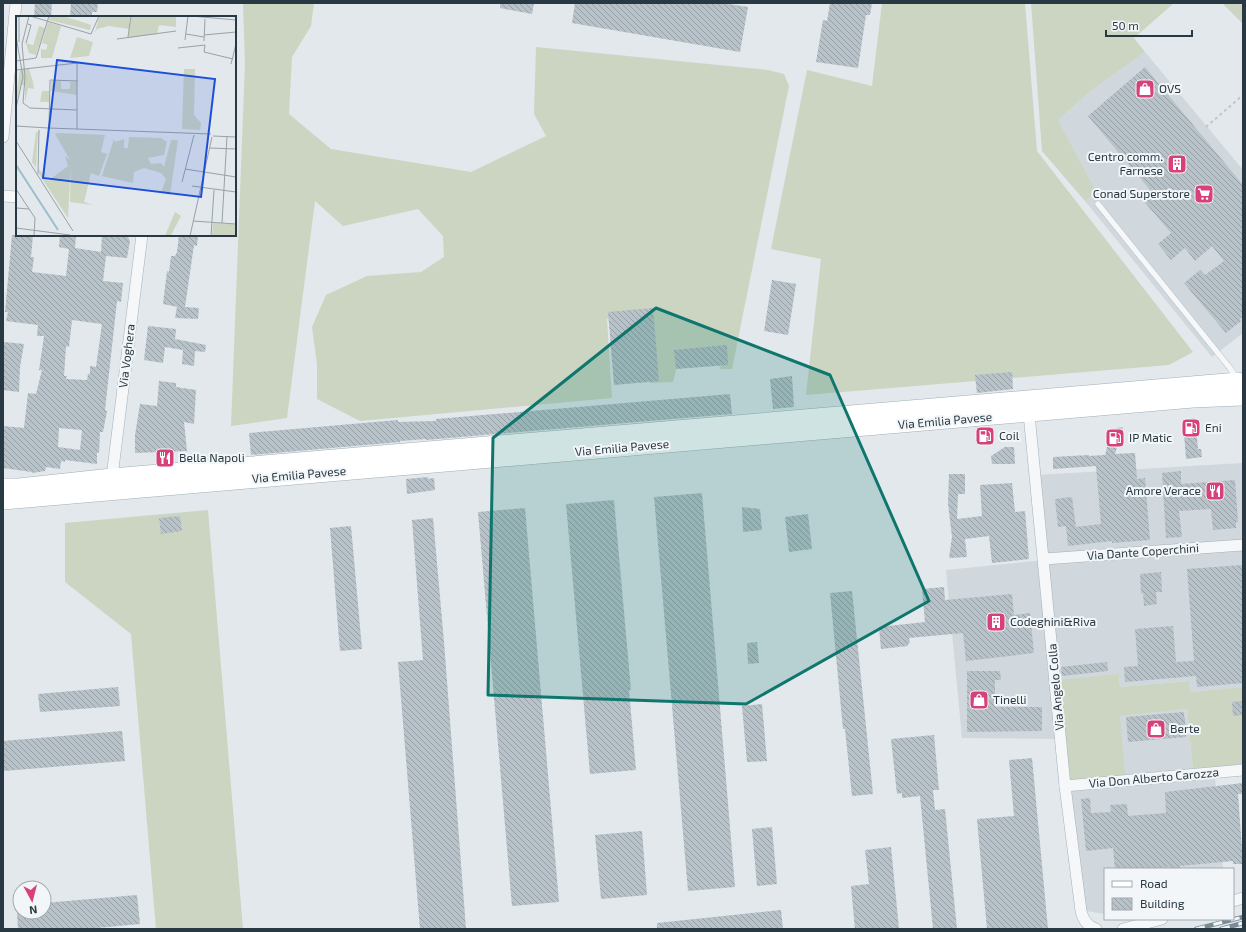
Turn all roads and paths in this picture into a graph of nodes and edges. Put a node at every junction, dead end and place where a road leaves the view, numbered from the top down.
1 (16, 3) edge
2 (10, 76) edge
3 (1243, 95) edge
4 (1206, 127) dead end
5 (3, 137) edge
6 (3, 196) edge
7 (16, 197) edge
8 (1098, 204) dead end
9 (142, 236) edge
10 (1241, 388) edge
11 (1029, 414) junction
12 (112, 477) junction
13 (3, 487) edge
14 (3, 501) edge
15 (1243, 545) edge
16 (1044, 559) junction
17 (1243, 770) edge
18 (1065, 786) junction
19 (1158, 920) edge
20 (1096, 929) edge
21 (1122, 929) edge

1 - 2 street
2 - 5 street
3 - 4 path
6 - 7 street
8 - 10 lane
9 - 12 street, Via Voghera
10 - 11 main road, Via Emilia Pavese
10 - 12 main road, Via Emilia Pavese
11 - 14 main road, Via Emilia Pavese
11 - 16 street, Via Angelo Colla
12 - 13 main road, Via Emilia Pavese
15 - 16 street, Via Dante Coperchini
16 - 18 street, Via Angelo Colla
17 - 18 street, Via Don Alberto Carozza
18 - 20 street, Via Angelo Colla
19 - 21 street

